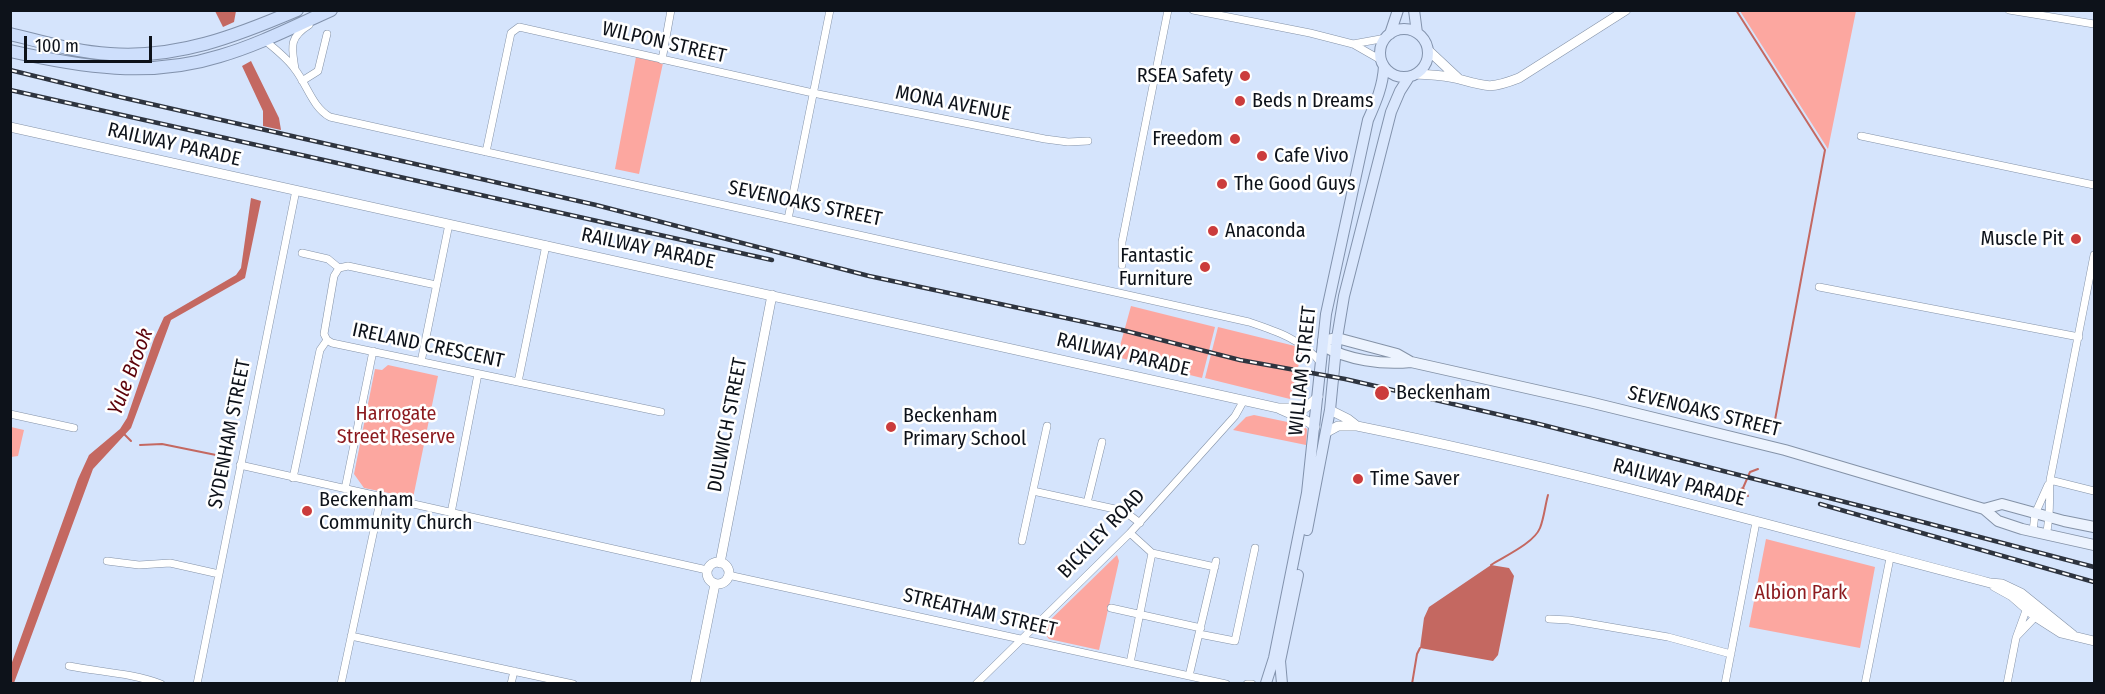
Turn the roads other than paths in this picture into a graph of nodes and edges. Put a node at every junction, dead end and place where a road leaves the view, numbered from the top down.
1 (283, 10) edge
2 (297, 10) edge
3 (333, 10) edge
4 (671, 10) edge
5 (830, 10) edge
6 (1168, 10) edge
7 (1193, 10) edge
8 (1398, 10) edge
9 (1414, 10) edge
10 (1626, 10) edge
11 (2009, 10) edge
12 (2094, 24) edge
13 (260, 26) junction
14 (1417, 33) junction
15 (10, 34) edge
16 (327, 34) dead end
17 (1388, 36) junction
18 (263, 39) junction
19 (1353, 44) junction
20 (1428, 50) junction
21 (10, 51) edge
22 (662, 60) junction
23 (1383, 63) junction
24 (295, 69) junction
25 (1412, 75) junction
26 (1460, 79) junction
27 (302, 81) junction
28 (813, 93) junction
29 (10, 127) edge
30 (1861, 136) dead end
31 (1088, 141) dead end
32 (486, 152) junction
33 (2094, 185) edge
34 (296, 190) junction
35 (788, 219) junction
36 (449, 224) junction
37 (546, 245) junction
38 (302, 253) dead end
39 (2094, 255) edge
40 (1122, 265) dead end
41 (339, 268) junction
42 (436, 285) junction
43 (1819, 287) dead end
44 (772, 295) junction
45 (2079, 337) junction
46 (1337, 338) junction
47 (327, 340) junction
48 (1323, 343) junction
49 (373, 351) junction
50 (1336, 353) junction
51 (421, 362) junction
52 (1411, 362) junction
53 (1321, 363) junction
54 (478, 374) junction
55 (518, 382) junction
56 (1318, 397) junction
57 (1244, 400) junction
58 (1278, 408) junction
59 (1330, 410) junction
60 (661, 412) dead end
61 (10, 414) edge
62 (1047, 426) dead end
63 (1357, 426) junction
64 (1315, 427) junction
65 (74, 428) dead end
66 (1327, 432) junction
67 (1102, 442) dead end
68 (240, 465) junction
69 (293, 477) junction
70 (2050, 480) junction
71 (345, 489) junction
72 (1033, 491) junction
73 (2094, 491) edge
74 (381, 497) junction
75 (1087, 503) junction
76 (1984, 509) junction
77 (451, 513) junction
78 (2035, 514) junction
79 (2051, 518) junction
80 (1756, 522) junction
81 (1140, 523) junction
82 (2094, 527) edge
83 (2033, 531) junction
84 (1130, 533) junction
85 (2046, 535) junction
86 (1022, 541) dead end
87 (2094, 545) edge
88 (1255, 548) dead end
89 (1152, 553) junction
90 (1890, 558) junction
91 (107, 561) dead end
92 (720, 563) junction
93 (707, 570) junction
94 (219, 574) junction
95 (728, 576) junction
96 (715, 584) junction
97 (2028, 604) junction
98 (1111, 608) dead end
99 (2038, 614) junction
100 (1139, 615) junction
101 (1549, 618) dead end
102 (1200, 631) junction
103 (351, 636) junction
104 (2016, 638) junction
105 (1023, 640) junction
106 (2094, 641) edge
107 (1731, 654) junction
108 (1130, 663) junction
109 (69, 666) dead end
110 (514, 671) junction
111 (1189, 676) junction
112 (1269, 683) edge
113 (161, 684) edge
114 (197, 684) edge
115 (341, 684) edge
116 (511, 684) edge
117 (573, 684) edge
118 (695, 684) edge
119 (976, 684) edge
120 (1226, 684) edge
121 (1247, 684) edge
122 (1252, 684) edge
123 (1282, 684) edge
124 (1725, 684) edge
125 (1865, 684) edge
126 (2007, 684) edge

1 - 13 highway
2 - 13 highway
3 - 18 highway
3 - 24 street, SEVENOAKS STREET
4 - 22 street
5 - 28 street
6 - 40 street
7 - 19 street
8 - 17 main road
9 - 14 main road
10 - 26 street
11 - 12 street
13 - 15 highway
14 - 17 main road
14 - 20 main road
16 - 27 street
17 - 19 street
17 - 23 main road
18 - 21 highway
18 - 24 street, SEVENOAKS STREET
19 - 23 street
20 - 25 main road
20 - 26 street
22 - 28 street, WILPON STREET
22 - 32 street, WILPON STREET
23 - 25 main road
23 - 48 main road, WILLIAM STREET
24 - 27 street, SEVENOAKS STREET
25 - 26 street
25 - 46 main road, WILLIAM STREET
27 - 32 street, SEVENOAKS STREET
28 - 31 street, MONA AVENUE
28 - 35 street
29 - 34 street, RAILWAY PARADE
30 - 33 street
32 - 35 street, SEVENOAKS STREET
34 - 36 street, RAILWAY PARADE
34 - 68 street, SYDENHAM STREET
35 - 53 street, SEVENOAKS STREET
36 - 37 street, RAILWAY PARADE
36 - 42 street
37 - 44 street, RAILWAY PARADE
37 - 55 street
38 - 41 street
39 - 45 street
41 - 42 street
41 - 47 street, IRELAND CRESCENT
42 - 51 street
43 - 45 street
44 - 57 street, RAILWAY PARADE
44 - 92 street, DULWICH STREET
45 - 70 street
46 - 48 main road, SEVENOAKS STREET
46 - 50 main road, WILLIAM STREET
46 - 52 main road, SEVENOAKS STREET
47 - 49 street, IRELAND CRESCENT
47 - 69 street
48 - 50 main road, SEVENOAKS STREET
48 - 53 main road, WILLIAM STREET
49 - 51 street, IRELAND CRESCENT
49 - 71 street
50 - 52 main road, SEVENOAKS STREET
50 - 59 main road, WILLIAM STREET
51 - 54 street, IRELAND CRESCENT
52 - 76 main road, SEVENOAKS STREET
53 - 56 main road, WILLIAM STREET
54 - 55 street, IRELAND CRESCENT
54 - 77 street
55 - 60 street, IRELAND CRESCENT
56 - 58 street, RAILWAY PARADE
56 - 64 main road, WILLIAM STREET
57 - 58 street, RAILWAY PARADE
57 - 81 street, BICKLEY ROAD
58 - 64 street, RAILWAY PARADE
59 - 63 street, RAILWAY PARADE
59 - 66 main road, WILLIAM STREET
61 - 65 street
62 - 72 street
63 - 66 street, RAILWAY PARADE
63 - 80 street, RAILWAY PARADE
64 - 112 main road, WILLIAM STREET
66 - 123 main road, WILLIAM STREET
67 - 75 street
68 - 69 street
68 - 94 street, SYDENHAM STREET
69 - 71 street
70 - 73 street
70 - 78 street
70 - 79 street
71 - 74 street
72 - 75 street
72 - 86 street
74 - 77 street
74 - 103 street
75 - 81 street
76 - 78 main road, SEVENOAKS STREET
76 - 83 main road, SEVENOAKS STREET
77 - 93 street
78 - 79 main road, SEVENOAKS STREET
78 - 83 street
79 - 82 main road, SEVENOAKS STREET
79 - 85 street
80 - 90 street, RAILWAY PARADE
80 - 107 street
81 - 84 street, BICKLEY ROAD
83 - 85 main road, SEVENOAKS STREET
84 - 89 street
84 - 105 street, BICKLEY ROAD
85 - 87 main road, SEVENOAKS STREET
88 - 102 street
89 - 100 street
89 - 102 street
90 - 97 street, RAILWAY PARADE
90 - 125 street
91 - 94 street
92 - 93 street
92 - 95 street
93 - 96 street
94 - 114 street, SYDENHAM STREET
95 - 96 street
95 - 105 street, STREATHAM STREET
96 - 118 street
97 - 99 street, RAILWAY PARADE
97 - 104 street
98 - 100 street
99 - 104 street
99 - 106 street, RAILWAY PARADE
100 - 102 street
100 - 108 street
101 - 107 street
102 - 111 street
103 - 110 street
103 - 115 street
104 - 126 street
105 - 108 street, STREATHAM STREET
105 - 119 street, BICKLEY ROAD
107 - 124 street
108 - 111 street, STREATHAM STREET
109 - 113 street
110 - 116 street
110 - 117 street
111 - 120 street, STREATHAM STREET
121 - 122 street

